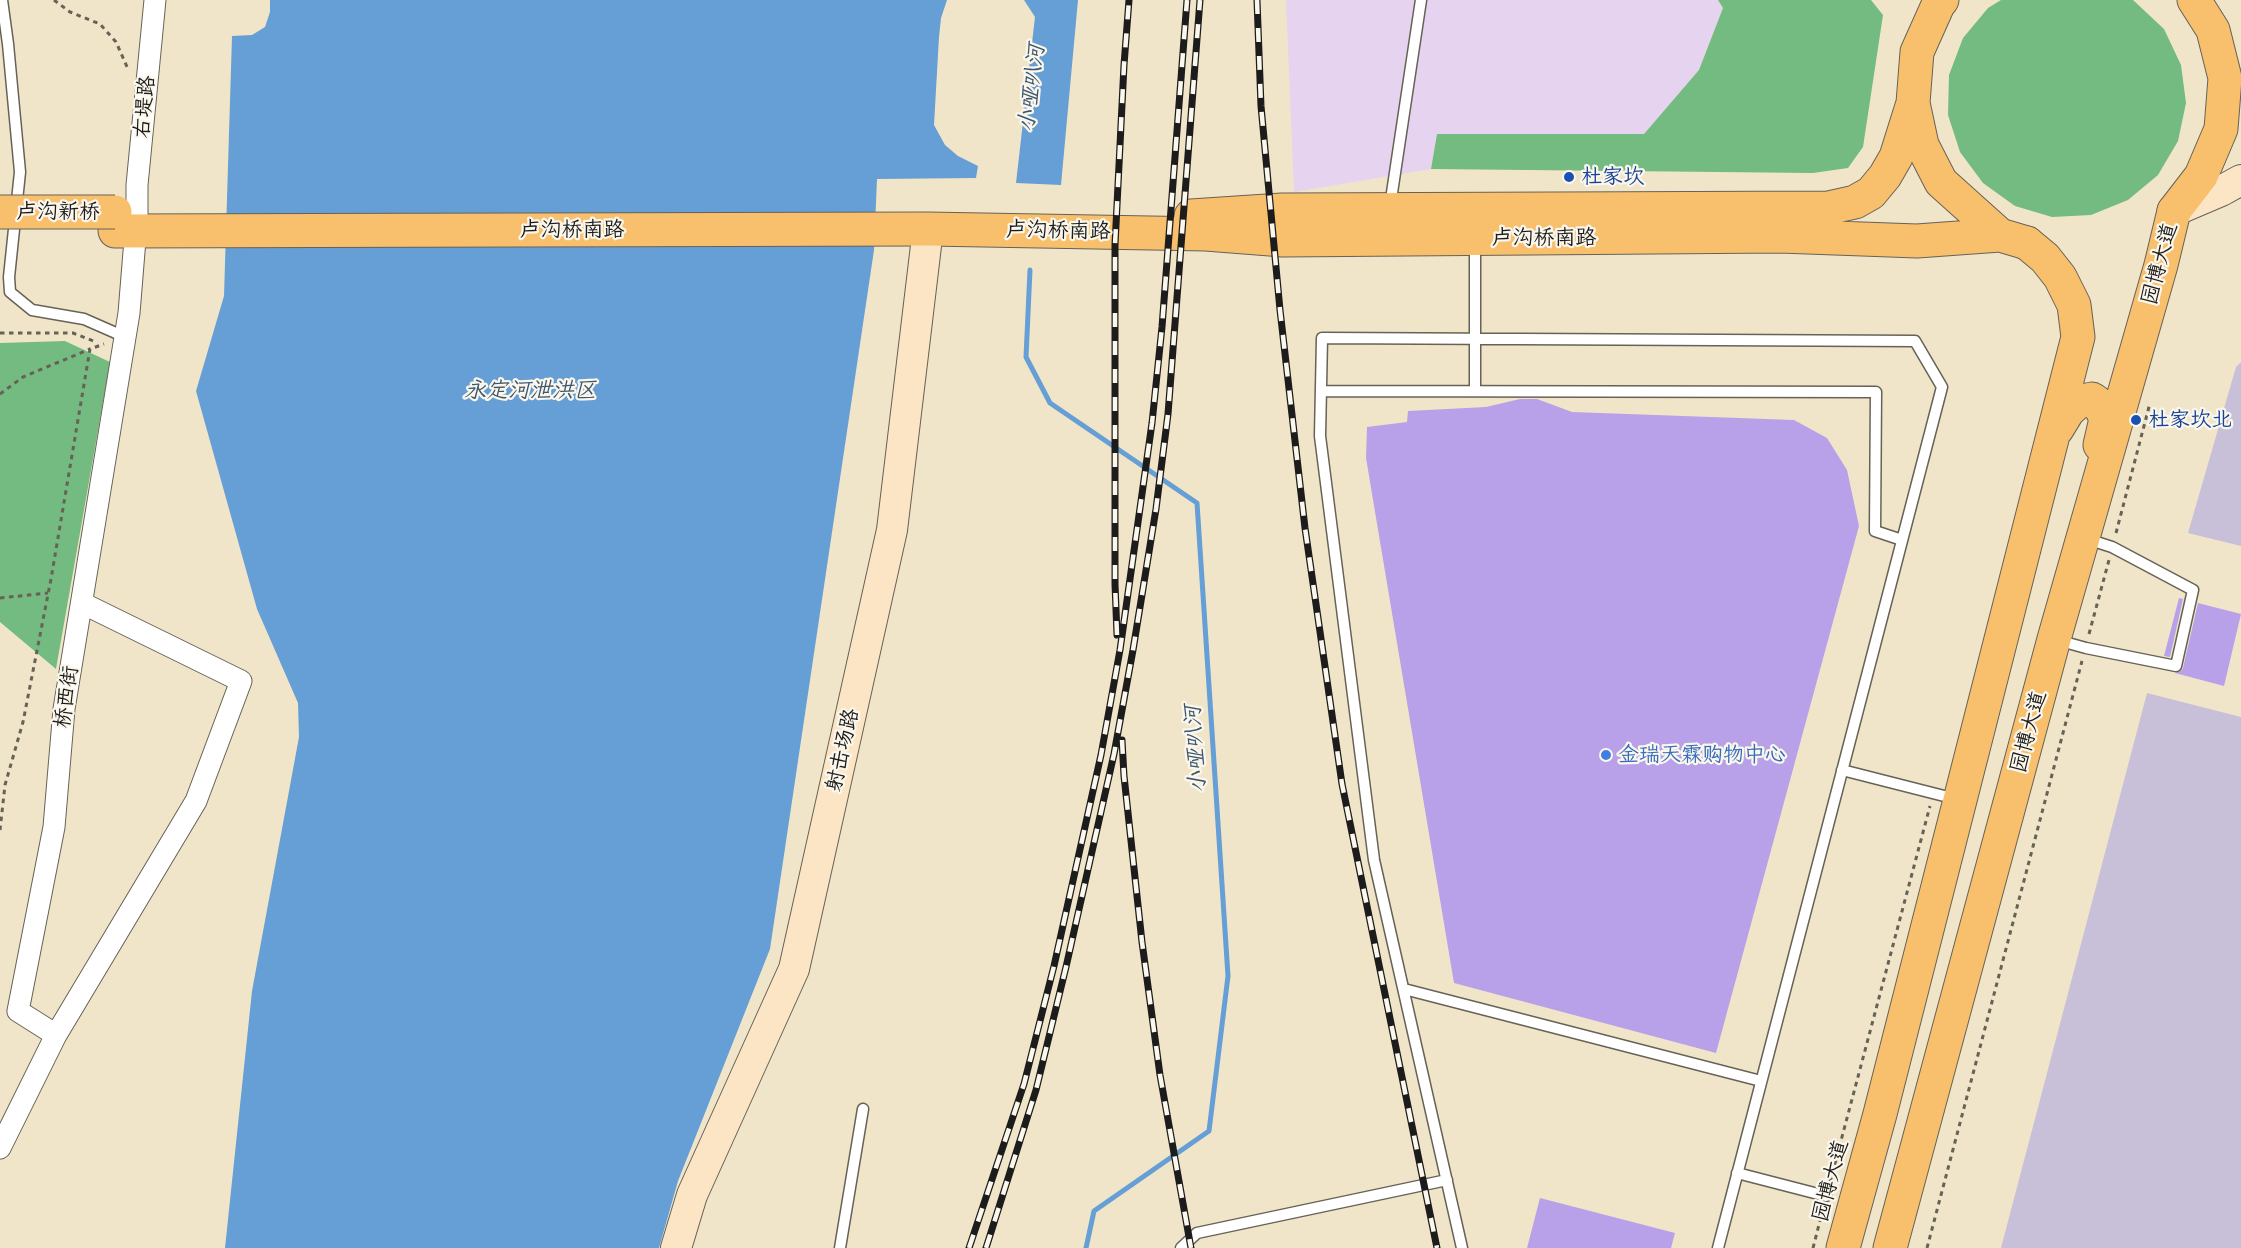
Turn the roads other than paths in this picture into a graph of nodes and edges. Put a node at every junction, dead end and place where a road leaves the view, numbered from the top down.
1 (2, 0) edge
2 (155, 0) edge
3 (1421, 0) edge
4 (2194, 0) edge
5 (1937, 2) edge
6 (2233, 86) edge
7 (1913, 104) junction
8 (2241, 180) edge
9 (1390, 209) junction
10 (2174, 211) junction
11 (0, 212) edge
12 (126, 222) junction
13 (894, 224) junction
14 (928, 229) junction
15 (0, 231) edge
16 (1474, 239) junction
17 (2014, 239) junction
18 (125, 337) junction
19 (1474, 339) junction
20 (1321, 391) junction
21 (1475, 391) junction
22 (2054, 434) junction
23 (2095, 498) junction
24 (1902, 540) junction
25 (2098, 543) junction
26 (81, 603) junction
27 (2054, 639) junction
28 (1842, 770) junction
29 (1947, 796) junction
30 (1404, 989) junction
31 (56, 1035) junction
32 (1761, 1081) junction
33 (863, 1109) dead end
34 (0, 1148) edge
35 (1737, 1173) junction
36 (1447, 1180) junction
37 (1827, 1196) road end
38 (676, 1248) edge
39 (840, 1248) edge
40 (1181, 1248) edge
41 (1462, 1248) edge
42 (1718, 1248) edge
43 (1843, 1248) edge
44 (1890, 1248) edge

1 - 18 lane
2 - 12 street, 右堤路
3 - 9 lane
4 - 6 main road
5 - 7 main road
6 - 10 main road
7 - 9 main road, 卢沟桥南路
7 - 17 main road, 园博大道
8 - 10 street
9 - 13 main road, 卢沟桥南路
10 - 23 main road, 园博大道
11 - 12 main road, 卢沟新桥, bridge
12 - 13 main road, 卢沟桥南路
12 - 15 main road, 卢沟新桥
12 - 18 street, 桥西街
13 - 14 main road, 卢沟桥南路
14 - 16 main road, 卢沟桥南路
14 - 38 street, 射击场路
16 - 17 main road, 卢沟桥南路
16 - 19 lane
17 - 22 main road, 园博大道
18 - 26 street, 桥西街
19 - 20 lane
19 - 21 lane
19 - 24 lane
20 - 21 lane
20 - 30 lane
21 - 24 lane
22 - 23 main road
22 - 29 main road, 园博大道
23 - 25 main road, 园博大道
24 - 28 lane
25 - 27 main road, 园博大道
25 - 27 lane
26 - 31 street, 桥西街
26 - 31 street
27 - 44 main road, 园博大道
28 - 29 lane
28 - 32 lane
29 - 43 main road, 园博大道
30 - 32 lane
30 - 36 lane
31 - 34 street
32 - 35 lane
33 - 39 lane
35 - 37 lane
35 - 42 lane
36 - 40 lane
36 - 41 lane

